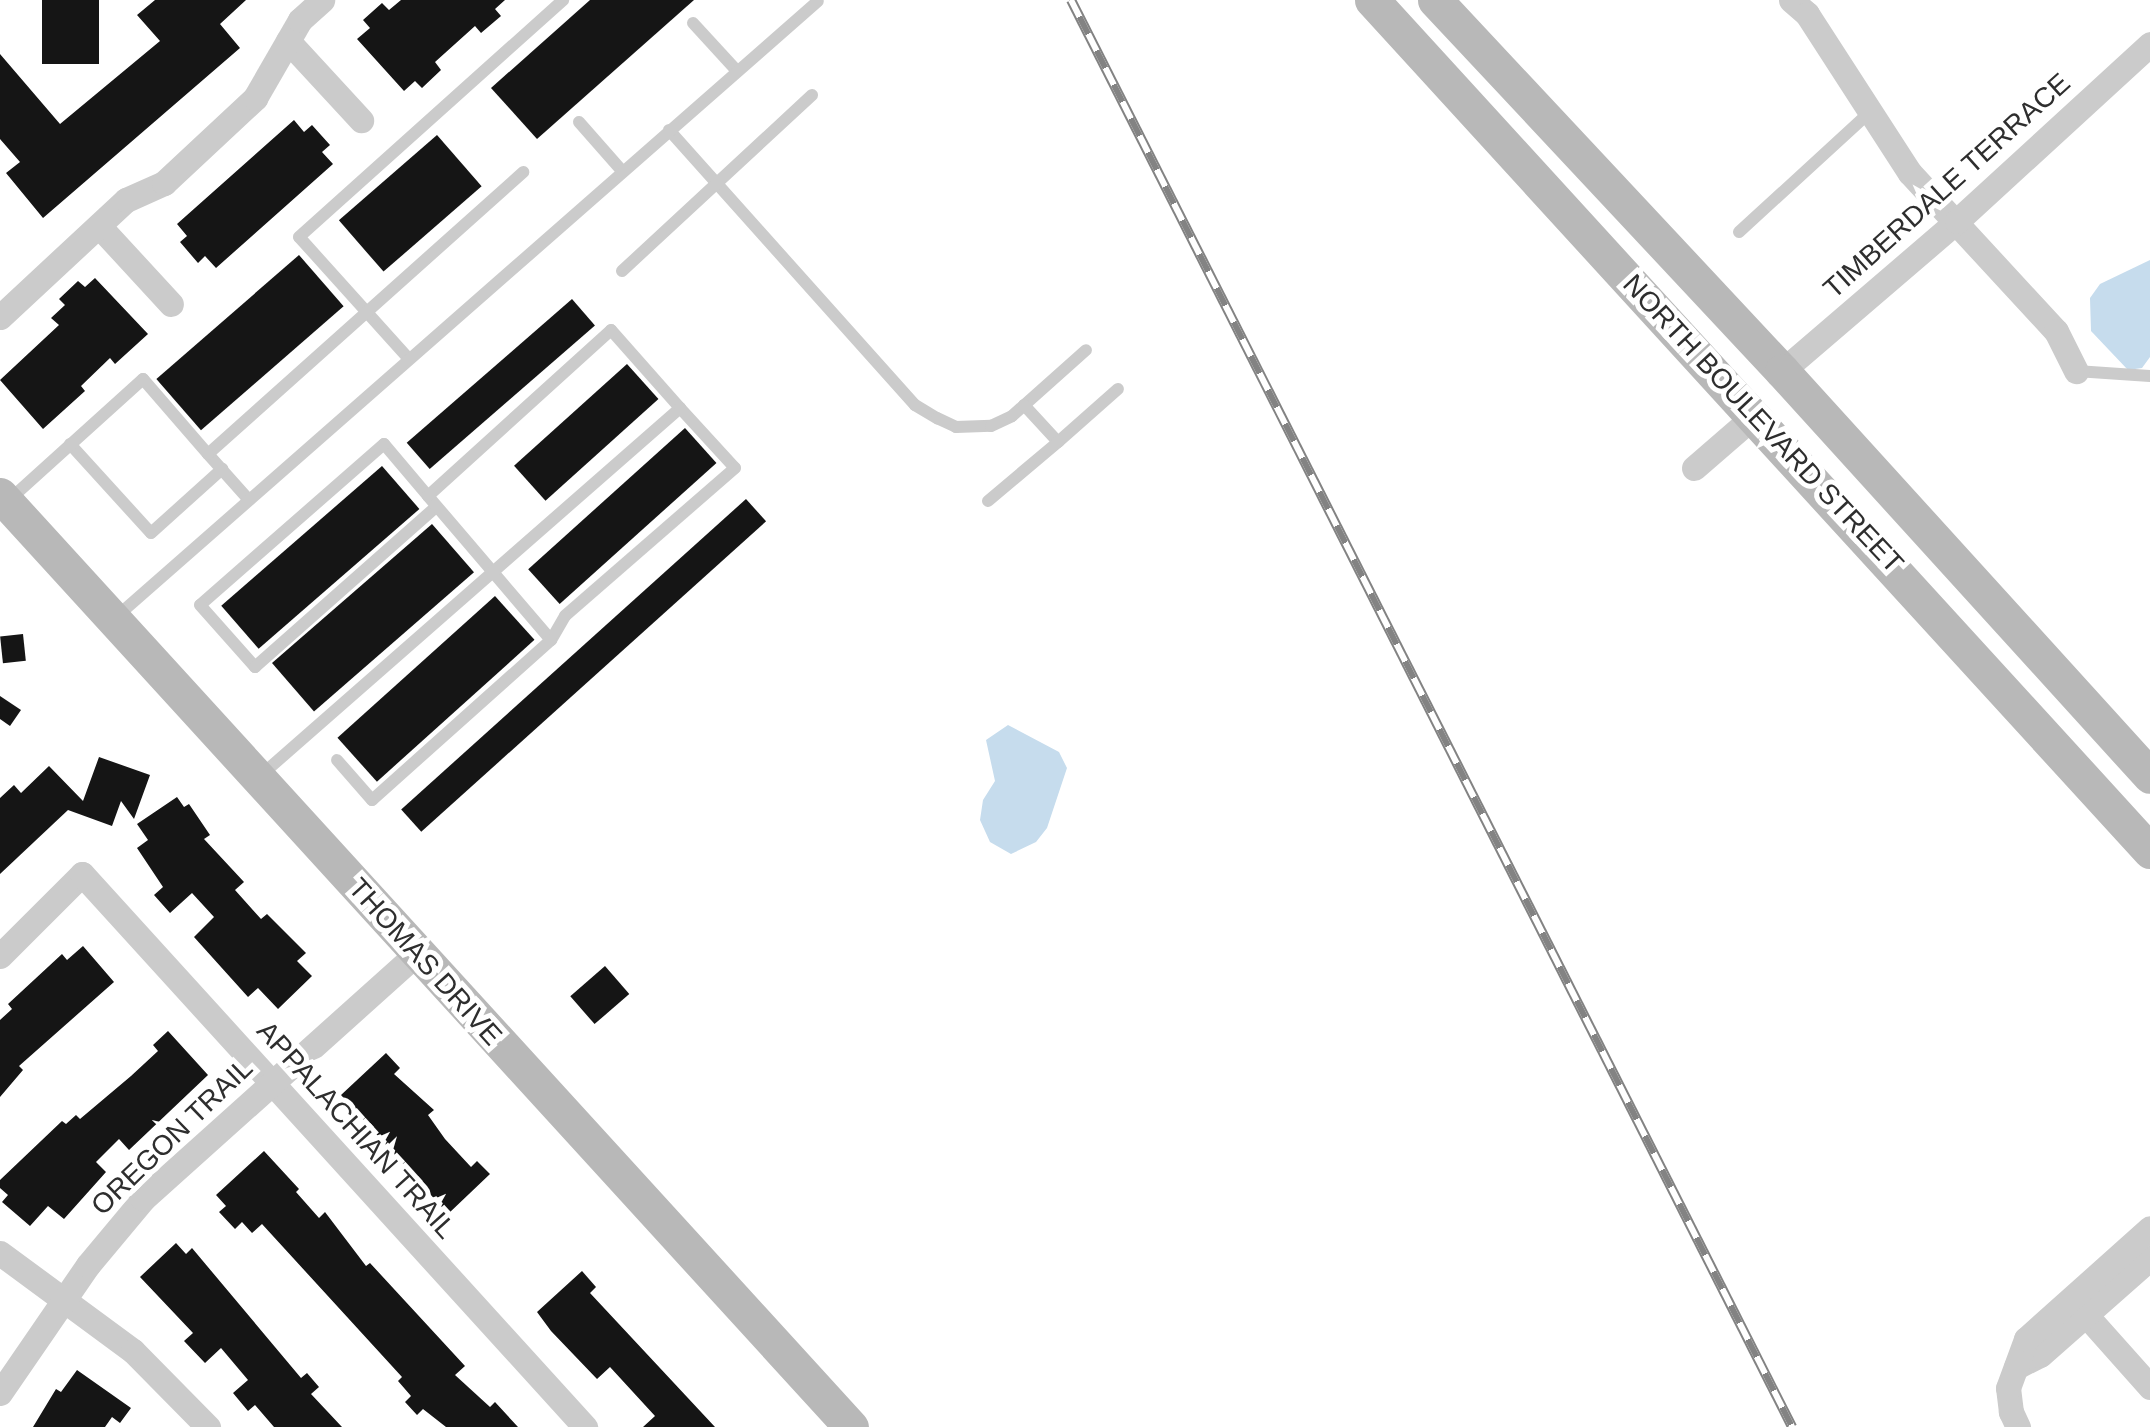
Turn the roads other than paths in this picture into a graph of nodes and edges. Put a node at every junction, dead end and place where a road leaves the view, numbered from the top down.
1 (322, 0) edge
2 (563, 0) edge
3 (1372, 0) edge
4 (1435, 0) edge
5 (1791, 0) edge
6 (818, 1) edge
7 (692, 22) dead end
8 (288, 41) junction
9 (2150, 44) edge
10 (737, 71) junction
11 (812, 95) dead end
12 (1868, 114) junction
13 (361, 120) dead end
14 (579, 122) dead end
15 (669, 130) junction
16 (523, 172) dead end
17 (622, 172) junction
18 (717, 184) junction
19 (1957, 221) junction
20 (98, 226) junction
21 (1739, 232) dead end
22 (622, 271) dead end
23 (171, 304) dead end
24 (366, 312) junction
25 (0, 317) edge
26 (1086, 350) dead end
27 (409, 359) junction
28 (1782, 371) junction
29 (2076, 371) joint
30 (2150, 376) edge
31 (1118, 388) dead end
32 (1024, 405) junction
33 (680, 408) junction
34 (1754, 416) junction
35 (1058, 442) junction
36 (70, 444) junction
37 (208, 454) junction
38 (1694, 468) dead end
39 (222, 469) junction
40 (3, 499) edge
41 (250, 500) junction
42 (432, 501) junction
43 (988, 501) dead end
44 (494, 570) junction
45 (113, 620) junction
46 (552, 640) junction
47 (338, 760) dead end
48 (2150, 776) edge
49 (258, 778) junction
50 (2150, 851) edge
51 (417, 953) junction
52 (0, 956) edge
53 (272, 1083) junction
54 (2150, 1228) edge
55 (0, 1252) edge
56 (2150, 1258) edge
57 (65, 1298) junction
58 (2078, 1307) junction
59 (2150, 1387) edge
60 (0, 1393) edge
61 (208, 1427) edge
62 (585, 1427) edge
63 (851, 1427) edge
64 (2018, 1427) edge

1 - 8 street
2 - 24 lane
3 - 34 main road, NORTH BOULEVARD STREET
4 - 28 main road, NORTH BOULEVARD STREET
5 - 12 street
6 - 10 lane
7 - 10 lane
8 - 13 street
8 - 20 street
9 - 19 street, TIMBERDALE TERRACE
10 - 15 lane
11 - 18 lane
12 - 19 street
12 - 21 lane
14 - 17 lane
15 - 17 lane
15 - 18 lane
16 - 24 lane
17 - 27 lane
18 - 22 lane
18 - 32 lane
19 - 28 street, TIMBERDALE TERRACE
19 - 29 street
20 - 23 street
20 - 25 street
24 - 27 lane
24 - 37 lane
26 - 32 lane
27 - 41 lane
28 - 34 main road
28 - 48 main road, NORTH BOULEVARD STREET
29 - 30 lane
31 - 35 lane
32 - 35 lane
33 - 42 lane
33 - 44 lane
33 - 46 lane
34 - 38 street
34 - 50 main road, NORTH BOULEVARD STREET
35 - 43 lane
36 - 37 lane
36 - 39 lane
36 - 40 lane
37 - 39 lane
39 - 41 lane
40 - 45 main road, THOMAS DRIVE
41 - 45 lane
42 - 42 lane
42 - 44 lane
44 - 46 lane
44 - 49 lane
45 - 49 main road, THOMAS DRIVE
46 - 47 lane
49 - 51 main road, THOMAS DRIVE
51 - 53 street, OREGON TRAIL
51 - 63 main road, THOMAS DRIVE
52 - 53 street, APPALACHIAN TRAIL
53 - 57 street, OREGON TRAIL
53 - 62 street, APPALACHIAN TRAIL
54 - 58 street
55 - 57 street
56 - 58 street
57 - 60 street, OREGON TRAIL
57 - 61 street
58 - 59 street
58 - 64 street

